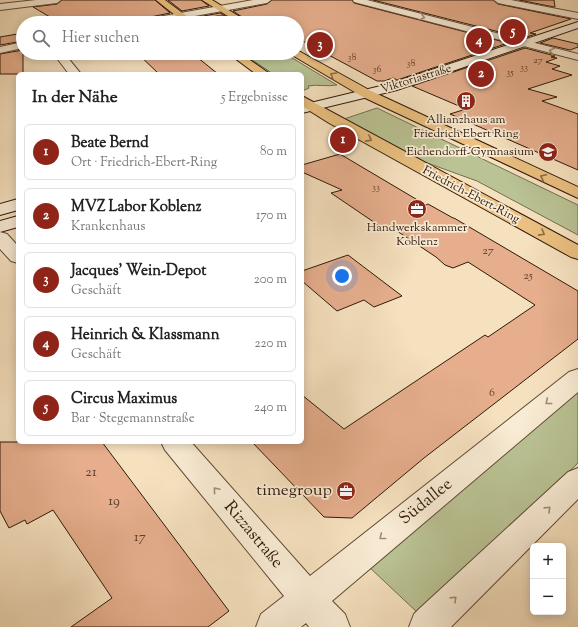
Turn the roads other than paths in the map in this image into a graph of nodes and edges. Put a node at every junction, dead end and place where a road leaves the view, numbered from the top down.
1 (57, 0) edge
2 (160, 0) edge
3 (206, 0) edge
4 (267, 0) edge
5 (357, 0) edge
6 (498, 0) edge
7 (0, 7) edge
8 (221, 8) junction
9 (179, 16) edge
10 (193, 16) edge
11 (234, 16) edge
12 (578, 16) edge
13 (578, 25) edge
14 (525, 44) junction
15 (16, 47) edge
16 (0, 50) edge
17 (578, 57) edge
18 (304, 58) edge
19 (64, 60) edge
20 (243, 60) edge
21 (73, 72) edge
22 (261, 72) edge
23 (367, 94) junction
24 (305, 105) edge
25 (324, 114) junction
26 (304, 120) edge
27 (578, 193) edge
28 (16, 205) edge
29 (0, 210) edge
30 (16, 222) edge
31 (0, 227) edge
32 (0, 238) edge
33 (578, 253) edge
34 (16, 255) edge
35 (578, 378) edge
36 (177, 444) edge
37 (578, 480) edge
38 (308, 599) junction
39 (274, 627) edge
40 (332, 627) edge
41 (427, 627) edge

1 - 7 street
2 - 9 main road
3 - 8 main road
4 - 8 street
5 -> 14 street
6 - 12 street
8 - 10 street
8 - 11 main road
13 - 14 street, Viktoriastraße
17 -> 14 street
14 - 23 street, Viktoriastraße
15 - 16 street
23 -> 18 main road
19 - 21 street
20 - 22 main road
23 - 24 street
23 - 25 street
27 -> 23 main road
24 - 25 main road, Friedrich-Ebert-Ring
25 - 26 street
25 -> 33 main road, Friedrich-Ebert-Ring
28 - 29 street
30 - 31 street
32 - 34 street
35 -> 38 street, Südallee
38 -> 36 street, Rizzastraße
41 -> 37 street
38 - 39 street, Südallee
38 - 40 street, Rizzastraße

